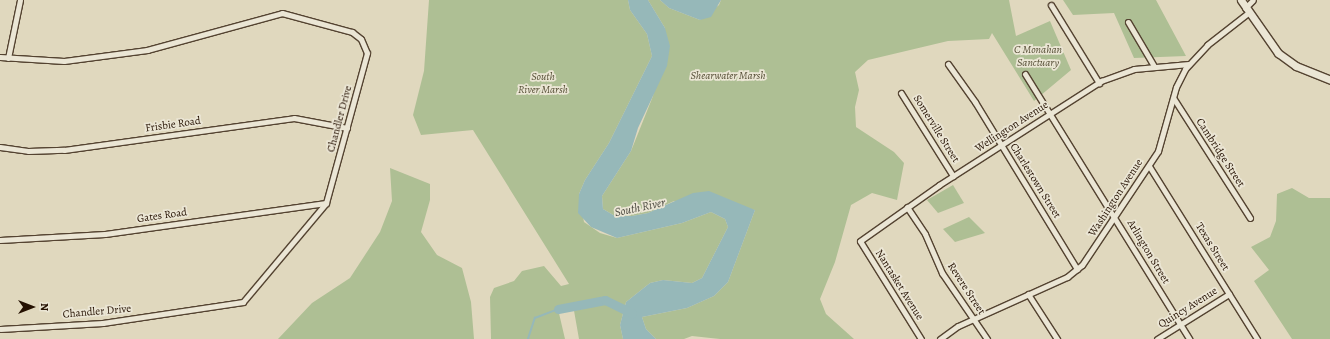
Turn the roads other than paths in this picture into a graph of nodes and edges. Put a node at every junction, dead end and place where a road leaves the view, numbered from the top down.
1 (20, 0) edge
2 (1241, 0) edge
3 (1253, 0) edge
4 (1051, 6) dead end
5 (1247, 11) junction
6 (1128, 22) dead end
7 (0, 57) edge
8 (8, 58) junction
9 (948, 64) dead end
10 (1189, 64) junction
11 (1154, 66) junction
12 (1026, 74) dead end
13 (1330, 80) edge
14 (1099, 83) junction
15 (901, 93) dead end
16 (1174, 99) junction
17 (1049, 114) junction
18 (348, 128) junction
19 (1001, 145) junction
20 (0, 147) edge
21 (1149, 166) junction
22 (953, 176) junction
23 (326, 203) junction
24 (908, 207) junction
25 (1115, 218) junction
26 (1250, 218) dead end
27 (0, 240) edge
28 (860, 241) joint
29 (1077, 269) junction
30 (1028, 294) junction
31 (1229, 294) junction
32 (973, 319) junction
33 (1180, 325) junction
34 (0, 329) edge
35 (921, 339) edge
36 (940, 339) edge
37 (987, 339) edge
38 (1057, 339) edge
39 (1157, 339) edge
40 (1190, 339) edge
41 (1257, 339) edge

1 - 8 street
2 - 5 street
3 - 5 street, Washington Avenue
4 - 14 street
5 - 10 street, Washington Avenue
5 - 13 street
6 - 11 street
7 - 8 street, Chandler Drive
8 - 18 street, Chandler Drive
9 - 19 street, Charlestown Street
10 - 11 street, Wellington Avenue
10 - 16 street, Washington Avenue
11 - 14 street, Wellington Avenue
12 - 17 street, Arlington Street
14 - 17 street, Wellington Avenue
15 - 22 street, Somerville Street
16 - 21 street, Washington Avenue
16 - 26 street, Cambridge Street
17 - 19 street, Wellington Avenue
17 - 25 street, Arlington Street
18 - 20 street, Frisbie Road
18 - 23 street, Chandler Drive
19 - 22 street, Wellington Avenue
19 - 29 street, Charlestown Street
21 - 25 street, Washington Avenue
21 - 31 street, Texas Street
22 - 24 street, Wellington Avenue
23 - 27 street, Gates Road
23 - 34 street, Chandler Drive
24 - 28 street, Wellington Avenue
24 - 32 street, Revere Street
25 - 29 street, Washington Avenue
25 - 33 street, Arlington Street
28 - 35 street, Nantasket Avenue
29 - 30 street, Washington Avenue
30 - 32 street, Washington Avenue
30 - 38 street
31 - 33 street, Quincy Avenue
31 - 41 street, Texas Street
32 - 36 street, Washington Avenue
32 - 37 street, Revere Street
33 - 39 street, Quincy Avenue
33 - 40 street, Arlington Street

